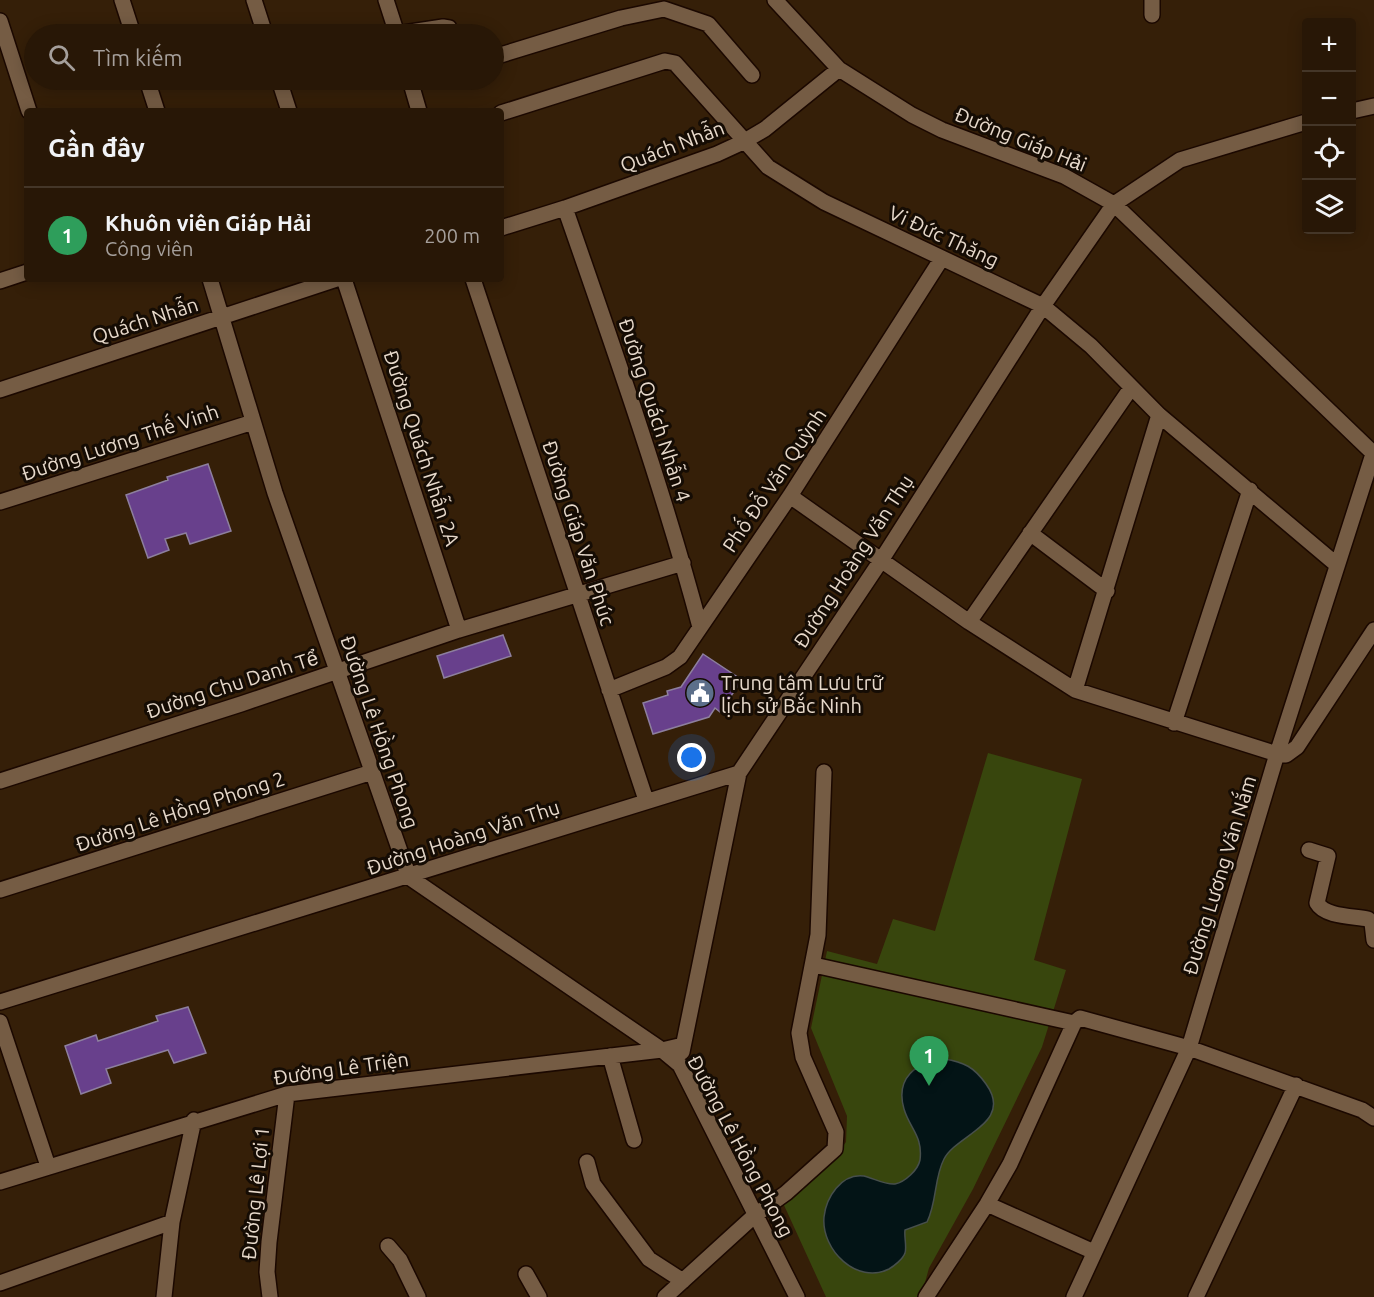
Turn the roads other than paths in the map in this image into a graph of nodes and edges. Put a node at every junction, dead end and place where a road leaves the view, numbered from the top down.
1 (122, 0) edge
2 (254, 0) edge
3 (386, 0) edge
4 (775, 0) edge
5 (0, 21) edge
6 (130, 24) edge
7 (262, 24) edge
8 (394, 24) edge
9 (504, 54) edge
10 (839, 69) junction
11 (752, 75) dead end
12 (150, 90) edge
13 (282, 90) edge
14 (413, 90) edge
15 (1374, 105) edge
16 (28, 108) edge
17 (156, 108) edge
18 (288, 108) edge
19 (418, 108) edge
20 (1356, 110) edge
21 (504, 111) edge
22 (1302, 123) edge
23 (743, 142) junction
24 (1114, 204) junction
25 (565, 208) junction
26 (504, 227) edge
27 (942, 258) junction
28 (24, 273) edge
29 (0, 280) edge
30 (211, 282) edge
31 (328, 282) edge
32 (345, 282) edge
33 (474, 282) edge
34 (1043, 306) junction
35 (222, 317) junction
36 (1131, 388) junction
37 (0, 390) edge
38 (1159, 415) junction
39 (253, 422) junction
40 (1374, 454) edge
41 (1250, 490) junction
42 (790, 496) junction
43 (0, 502) edge
44 (1030, 533) junction
45 (882, 559) junction
46 (683, 563) junction
47 (1337, 565) junction
48 (1107, 591) junction
49 (577, 596) junction
50 (969, 622) junction
51 (700, 627) junction
52 (459, 630) junction
53 (1374, 630) edge
54 (337, 672) junction
55 (609, 690) junction
56 (1075, 690) junction
57 (1174, 723) junction
58 (1276, 754) junction
59 (372, 772) junction
60 (824, 772) dead end
61 (739, 773) junction
62 (0, 781) edge
63 (646, 800) junction
64 (1309, 850) dead end
65 (409, 877) junction
66 (0, 890) edge
67 (1374, 940) edge
68 (814, 965) junction
69 (0, 1002) edge
70 (0, 1022) edge
71 (1074, 1023) junction
72 (683, 1045) junction
73 (1189, 1048) junction
74 (662, 1050) junction
75 (610, 1056) junction
76 (680, 1065) junction
77 (1296, 1085) junction
78 (287, 1094) junction
79 (1374, 1118) edge
80 (194, 1120) junction
81 (634, 1140) dead end
82 (587, 1162) dead end
83 (48, 1166) junction
84 (0, 1182) edge
85 (987, 1204) junction
86 (754, 1216) junction
87 (172, 1222) junction
88 (388, 1246) dead end
89 (1094, 1251) junction
90 (526, 1275) dead end
91 (683, 1281) junction
92 (0, 1282) edge
93 (164, 1297) edge
94 (270, 1297) edge
95 (418, 1297) edge
96 (539, 1297) edge
97 (665, 1297) edge
98 (797, 1297) edge
99 (926, 1297) edge
100 (1074, 1297) edge
101 (1196, 1297) edge

1 - 6 street
2 - 7 street
3 - 8 street
4 - 10 street, Đường Giáp Hải
5 - 16 street
9 - 11 street
10 - 23 street, Quách Nhẫn
10 - 24 street, Đường Giáp Hải
12 - 17 street
13 - 18 street
14 - 19 street
15 - 20 street
21 - 23 street, Vi Đức Thăng
22 - 24 street, Đường Hoàng Văn Thụ
23 - 25 street, Quách Nhẫn
23 - 27 street, Vi Đức Thăng
24 - 34 street, Đường Hoàng Văn Thụ
24 - 40 street, Đường Giáp Hải
25 - 26 street, Quách Nhẫn
25 - 46 street, Đường Quách Nhẫn 4
27 - 34 street, Vi Đức Thăng
27 - 42 street, Phố Đỗ Văn Quỳnh
28 - 29 street
30 - 35 street, Đường Lê Hồng Phong
31 - 35 street, Quách Nhẫn
32 - 52 street, Đường Quách Nhẫn 2A
33 - 49 street, Đường Giáp Văn Phúc
34 - 36 street, Vi Đức Thăng
34 - 45 street, Đường Hoàng Văn Thụ
35 - 37 street, Quách Nhẫn
35 - 39 street, Đường Lê Hồng Phong
36 - 38 street, Vi Đức Thăng
36 - 44 street
38 - 41 street, Vi Đức Thăng
38 - 48 street
39 - 43 street, Đường Lương Thế Vinh
39 - 54 street, Đường Lê Hồng Phong
40 - 47 street, Đường Lương Văn Nắm
41 - 47 street, Vi Đức Thăng
41 - 57 street
42 - 45 street
42 - 51 street, Phố Đỗ Văn Quỳnh
44 - 48 street
44 - 50 street
45 - 50 street
45 - 61 street, Đường Hoàng Văn Thụ
46 - 49 street, Đường Chu Danh Tể
46 - 51 street, Đường Quách Nhẫn 4
47 - 58 street, Đường Lương Văn Nắm
48 - 56 street
49 - 52 street, Đường Chu Danh Tể
49 - 55 street, Đường Giáp Văn Phúc
50 - 56 street
51 - 55 street, Phố Đỗ Văn Quỳnh
52 - 54 street, Đường Chu Danh Tể
53 - 58 street
54 - 59 street, Đường Lê Hồng Phong
54 - 62 street, Đường Chu Danh Tể
55 - 63 street, Đường Giáp Văn Phúc
56 - 57 street
57 - 58 street
58 - 73 street, Đường Lương Văn Nắm
59 - 65 street, Đường Lê Hồng Phong
59 - 66 street, Đường Lê Hồng Phong 2
60 - 68 street
61 - 63 street, Đường Hoàng Văn Thụ
61 - 72 street
63 - 65 street, Đường Hoàng Văn Thụ
64 - 67 street
65 - 69 street, Đường Hoàng Văn Thụ
65 - 74 street, Đường Lê Hồng Phong
68 - 71 street
68 - 86 street
70 - 83 street
71 - 73 street
71 - 85 street
72 - 74 street, Đường Lê Triện
72 - 76 street
73 - 77 street
73 - 89 street, Đường Lương Văn Nắm
74 - 75 street, Đường Lê Triện
74 - 76 street, Đường Lê Hồng Phong
75 - 78 street, Đường Lê Triện
75 - 81 street
76 - 86 street, Đường Lê Hồng Phong
77 - 79 street
77 - 101 street
78 - 80 street, Đường Lê Triện
78 - 94 street, Đường Lê Lợi 1
80 - 83 street, Đường Lê Triện
80 - 87 street
82 - 91 street
83 - 84 street, Đường Lê Triện
85 - 89 street
85 - 99 street
86 - 91 street
86 - 98 street, Đường Lê Hồng Phong
87 - 92 street
87 - 93 street
88 - 95 street
89 - 100 street, Đường Lương Văn Nắm
90 - 96 street
91 - 97 street

